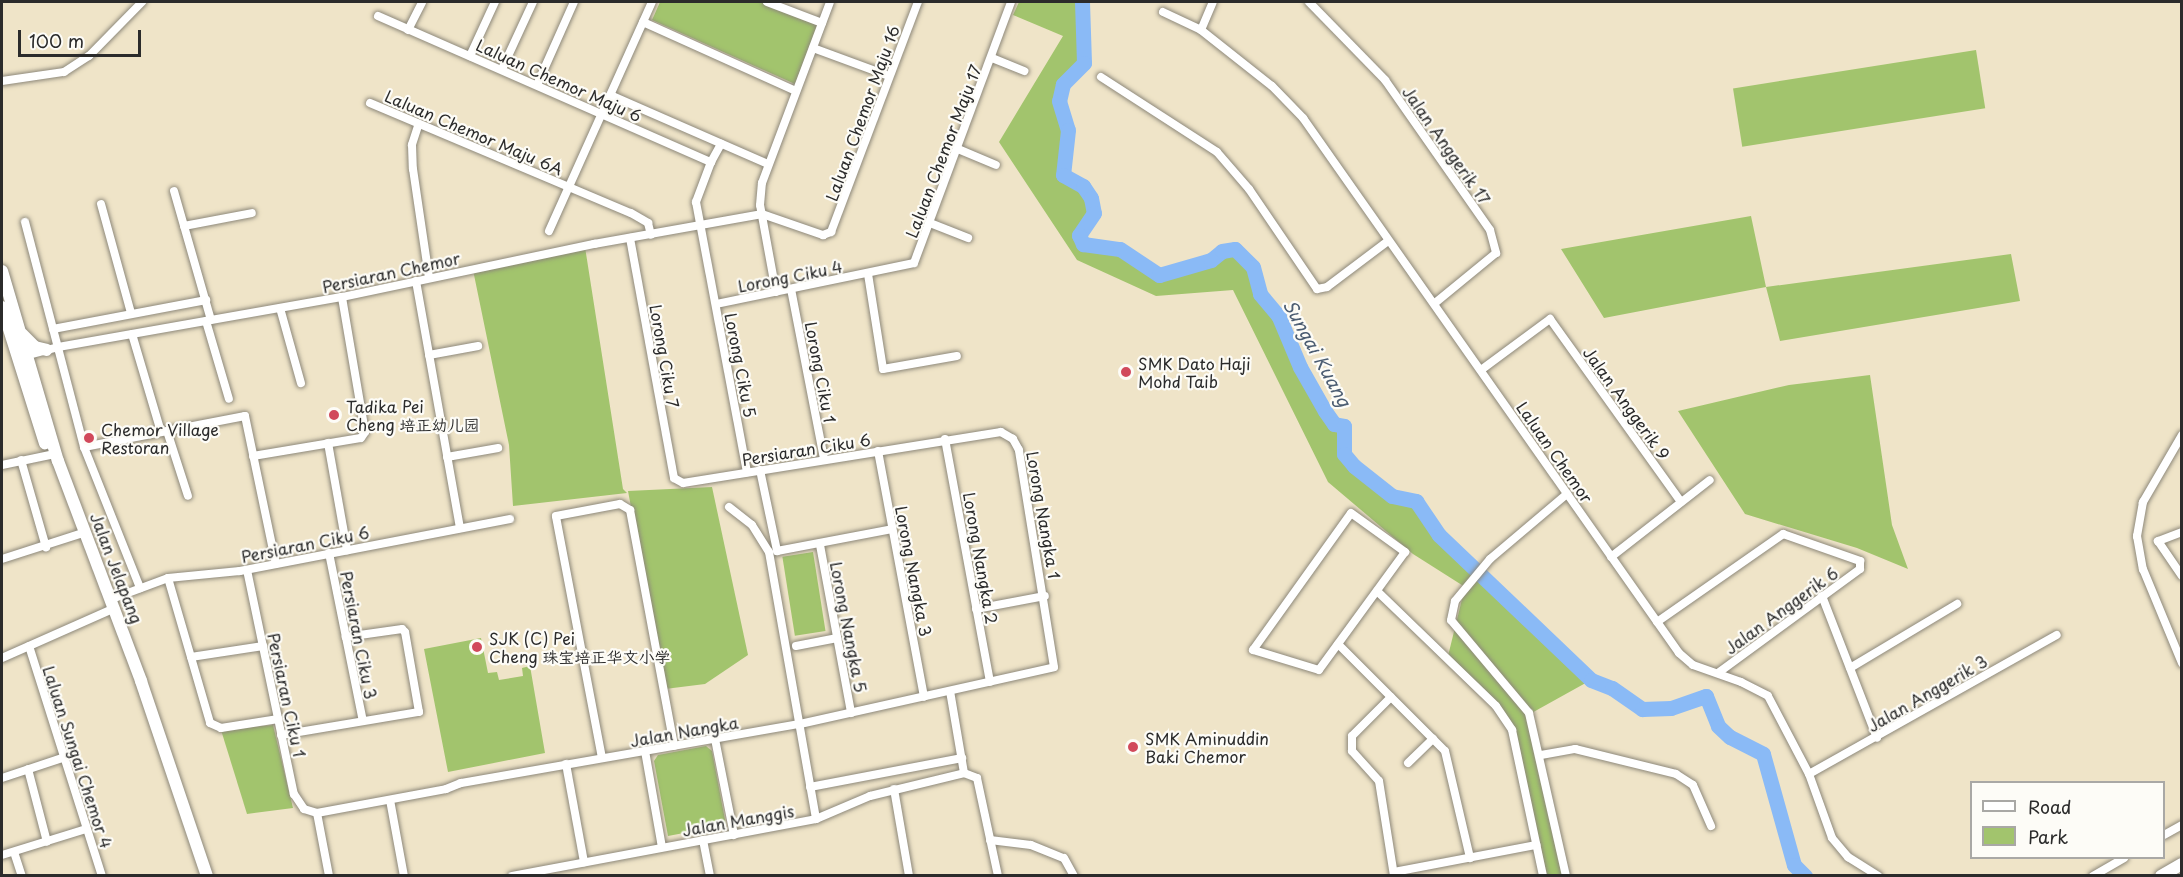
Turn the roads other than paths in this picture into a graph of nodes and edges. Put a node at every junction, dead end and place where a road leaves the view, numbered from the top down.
1 (142, 2) edge
2 (422, 2) edge
3 (495, 2) edge
4 (533, 2) edge
5 (574, 2) edge
6 (652, 2) edge
7 (767, 2) edge
8 (830, 2) edge
9 (918, 2) edge
10 (1011, 2) edge
11 (1213, 2) edge
12 (1310, 2) edge
13 (1163, 12) dead end
14 (378, 16) dead end
15 (643, 22) junction
16 (822, 23) junction
17 (408, 30) junction
18 (1201, 30) junction
19 (813, 48) junction
20 (470, 56) junction
21 (992, 58) junction
22 (502, 69) junction
23 (1025, 71) dead end
24 (889, 76) junction
25 (1101, 77) dead end
26 (2, 81) edge
27 (537, 85) junction
28 (796, 92) junction
29 (610, 95) junction
30 (370, 103) dead end
31 (602, 113) junction
32 (418, 126) junction
33 (721, 144) junction
34 (958, 149) junction
35 (711, 162) junction
36 (768, 164) junction
37 (996, 165) dead end
38 (569, 186) junction
39 (174, 191) dead end
40 (101, 204) dead end
41 (252, 213) dead end
42 (762, 214) junction
43 (25, 222) dead end
44 (930, 223) junction
45 (184, 226) junction
46 (701, 227) junction
47 (549, 231) dead end
48 (651, 235) junction
49 (630, 238) junction
50 (968, 238) dead end
51 (1388, 241) junction
52 (2, 271) edge
53 (868, 274) junction
54 (429, 278) junction
55 (416, 281) junction
56 (791, 289) junction
57 (2, 292) edge
58 (776, 292) junction
59 (342, 297) junction
60 (206, 300) junction
61 (1434, 303) junction
62 (716, 304) junction
63 (2, 307) edge
64 (280, 308) junction
65 (131, 314) junction
66 (3, 319) edge
67 (208, 321) junction
68 (18, 328) junction
69 (53, 328) junction
70 (132, 334) junction
71 (478, 346) dead end
72 (52, 348) junction
73 (429, 355) junction
74 (25, 356) junction
75 (957, 356) dead end
76 (1481, 370) junction
77 (32, 379) junction
78 (301, 382) dead end
79 (28, 398) junction
80 (229, 399) dead end
81 (164, 431) junction
82 (2181, 435) edge
83 (945, 439) junction
84 (328, 443) junction
85 (84, 447) junction
86 (498, 448) dead end
87 (878, 451) junction
88 (50, 455) junction
89 (254, 456) junction
90 (447, 457) junction
91 (824, 459) junction
92 (21, 460) junction
93 (2, 465) edge
94 (759, 470) junction
95 (747, 472) junction
96 (674, 478) joint
97 (1710, 480) dead end
98 (1567, 494) junction
99 (188, 496) dead end
100 (1681, 502) junction
101 (729, 507) dead end
102 (510, 519) dead end
103 (460, 528) junction
104 (892, 529) junction
105 (2181, 532) edge
106 (80, 534) junction
107 (820, 545) junction
108 (46, 547) junction
109 (347, 550) junction
110 (329, 554) junction
111 (1611, 557) junction
112 (2, 559) edge
113 (276, 564) junction
114 (247, 570) junction
115 (2181, 576) edge
116 (168, 578) junction
117 (140, 588) junction
118 (1377, 591) junction
119 (1045, 596) junction
120 (1822, 596) junction
121 (111, 604) junction
122 (1957, 604) dead end
123 (976, 609) junction
124 (1657, 622) junction
125 (2057, 635) dead end
126 (346, 637) junction
127 (837, 638) junction
128 (1338, 644) junction
129 (29, 646) junction
130 (263, 646) junction
131 (796, 646) dead end
132 (191, 657) junction
133 (2, 658) edge
134 (2181, 663) edge
135 (1054, 667) joint
136 (1850, 668) junction
137 (1718, 673) junction
138 (990, 682) junction
139 (950, 691) junction
140 (924, 697) junction
141 (1390, 697) junction
142 (851, 713) junction
143 (278, 718) junction
144 (363, 721) junction
145 (800, 724) junction
146 (281, 735) junction
147 (1877, 738) junction
148 (715, 739) junction
149 (1433, 739) junction
150 (674, 746) junction
151 (645, 751) junction
152 (1541, 755) junction
153 (62, 758) junction
154 (602, 758) junction
155 (962, 758) junction
156 (1408, 763) dead end
157 (566, 764) junction
158 (28, 769) junction
159 (968, 773) junction
160 (1809, 774) junction
161 (2, 778) edge
162 (810, 787) junction
163 (894, 789) junction
164 (390, 800) junction
165 (317, 813) junction
166 (816, 819) junction
167 (2181, 825) edge
168 (1711, 826) dead end
169 (86, 829) junction
170 (734, 835) junction
171 (2165, 835) edge
172 (703, 840) junction
173 (990, 840) junction
174 (47, 842) junction
175 (1536, 845) junction
176 (662, 847) junction
177 (14, 852) junction
178 (2, 855) edge
179 (1470, 858) junction
180 (2122, 859) edge
181 (584, 862) junction
182 (2181, 864) edge
183 (1394, 874) edge
184 (522, 875) edge
185 (22, 876) edge
186 (102, 876) edge
187 (202, 876) edge
188 (207, 876) edge
189 (329, 876) edge
190 (404, 876) edge
191 (512, 876) edge
192 (710, 876) edge
193 (909, 876) edge
194 (998, 876) edge
195 (1074, 876) edge
196 (1543, 876) edge
197 (1566, 876) edge
198 (1878, 876) edge
199 (2092, 876) edge
200 (2161, 876) edge

1 - 26 street
2 - 17 street
3 - 20 street
4 - 22 street
5 - 27 street
6 - 15 street
7 - 16 street
8 - 16 street
9 - 24 street, Laluan Chemor Maju 16
10 - 21 street, Laluan Chemor Maju 17
11 - 18 street
12 - 61 street, Jalan Anggerik 17
13 - 18 street, Laluan Chemor
14 - 17 street, Laluan Chemor Maju 6
15 - 28 street
15 - 29 street
16 - 19 street
17 - 20 street, Laluan Chemor Maju 6
18 - 51 street, Laluan Chemor
19 - 24 street
19 - 28 street
20 - 22 street, Laluan Chemor Maju 6
21 - 23 street
21 - 34 street, Laluan Chemor Maju 17
22 - 27 street, Laluan Chemor Maju 6
24 - 42 street, Laluan Chemor Maju 16
25 - 51 street
27 - 31 street, Laluan Chemor Maju 6
28 - 36 street
29 - 31 street
29 - 33 street
30 - 32 street, Laluan Chemor Maju 6A
31 - 35 street, Laluan Chemor Maju 6
31 - 38 street
32 - 38 street, Laluan Chemor Maju 6A
32 - 54 street
33 - 35 street
33 - 36 street
34 - 37 street
34 - 44 street, Laluan Chemor Maju 17
35 - 46 street, Lorong Ciku 5
36 - 42 street
38 - 47 street
38 - 48 street, Laluan Chemor Maju 6A
39 - 45 street
40 - 65 street
41 - 45 street
42 - 46 street, Persiaran Chemor
42 - 58 street
43 - 69 street
44 - 50 street
44 - 53 street, Laluan Chemor Maju 17
45 - 60 street
46 - 48 street, Persiaran Chemor
46 - 62 street, Lorong Ciku 5
48 - 49 street, Persiaran Chemor
49 - 54 street, Persiaran Chemor
49 - 96 street, Lorong Ciku 7
51 - 61 street, Laluan Chemor
52 - 68 main road, Jalan Jelapang
53 - 56 street, Lorong Ciku 4
53 - 75 street, Lorong Ciku 4
54 - 55 street, Persiaran Chemor
55 - 59 street, Persiaran Chemor
55 - 73 street
56 - 58 street, Lorong Ciku 4
56 - 91 street, Lorong Ciku 1
57 - 74 main road
58 - 62 street, Lorong Ciku 4
59 - 64 street, Persiaran Chemor
59 - 84 street
60 - 65 street
60 - 67 street
61 - 76 street, Laluan Chemor
62 - 95 street, Lorong Ciku 5
63 - 66 main road, Jalan Jelapang
64 - 67 street, Persiaran Chemor
64 - 78 street
65 - 69 street
66 - 79 main road, Jalan Jelapang
67 - 70 street, Persiaran Chemor
67 - 80 street
68 - 72 main road
68 - 74 main road, Jalan Jelapang
69 - 72 street
70 - 72 street, Persiaran Chemor
70 - 81 street
71 - 73 street
72 - 74 street, Persiaran Chemor
72 - 77 main road
72 - 85 street
73 - 90 street
74 - 77 main road, Jalan Jelapang
74 - 79 main road
76 - 98 street, Laluan Chemor
76 - 100 street, Jalan Anggerik 9
77 - 121 main road, Jalan Jelapang
79 - 88 main road, Jalan Jelapang
81 - 85 street
81 - 89 street
81 - 99 street
82 - 134 street
83 - 87 street, Persiaran Ciku 6
83 - 119 street, Lorong Nangka 1
83 - 123 street, Lorong Nangka 2
84 - 89 street
84 - 109 street
85 - 117 street
86 - 90 street
87 - 91 street, Persiaran Ciku 6
87 - 104 street, Lorong Nangka 3
88 - 92 street
88 - 106 main road, Jalan Jelapang
89 - 113 street
90 - 103 street
91 - 94 street, Persiaran Ciku 6
92 - 93 street
92 - 108 street
94 - 95 street, Persiaran Ciku 6
94 - 107 street
95 - 96 street, Persiaran Ciku 6
97 - 100 street
98 - 111 street, Laluan Chemor
98 - 152 street
100 - 111 street
101 - 145 street
102 - 103 street, Persiaran Ciku 6
103 - 109 street, Persiaran Ciku 6
104 - 107 street
104 - 140 street, Lorong Nangka 3
105 - 115 street
106 - 108 street
106 - 121 main road, Jalan Jelapang
107 - 127 street, Lorong Nangka 5
108 - 112 street
109 - 110 street, Persiaran Ciku 6
110 - 113 street, Persiaran Ciku 6
110 - 126 street, Persiaran Ciku 3
111 - 124 street, Laluan Chemor
113 - 114 street, Persiaran Ciku 6
114 - 116 street, Persiaran Ciku 6
114 - 130 street, Persiaran Ciku 1
116 - 117 street, Persiaran Ciku 6
116 - 132 street
117 - 121 street, Persiaran Ciku 6
118 - 128 street
118 - 128 street
118 - 175 street
119 - 123 street
119 - 135 street, Lorong Nangka 1
120 - 124 street, Jalan Anggerik 6
120 - 136 street
120 - 137 street, Jalan Anggerik 6
121 - 129 street, Persiaran Ciku 6
121 - 187 main road, Jalan Jelapang
121 - 188 main road, Jalan Jelapang
122 - 136 street
123 - 138 street, Lorong Nangka 2
124 - 137 street, Laluan Chemor
125 - 147 street, Jalan Anggerik 3
126 - 144 street, Persiaran Ciku 3
126 - 144 street
127 - 131 street
127 - 142 street, Lorong Nangka 5
128 - 141 street
129 - 133 street, Persiaran Ciku 6
129 - 153 street, Laluan Sungai Chemor 4
130 - 132 street
130 - 143 street, Persiaran Ciku 1
132 - 143 street
135 - 138 street, Jalan Nangka
136 - 147 street
137 - 160 street, Laluan Chemor
138 - 139 street, Jalan Nangka
139 - 140 street, Jalan Nangka
139 - 155 street
140 - 142 street, Jalan Nangka
141 - 149 street
141 - 183 street
142 - 145 street, Jalan Nangka
143 - 146 street, Persiaran Ciku 1
144 - 146 street
145 - 148 street, Jalan Nangka
145 - 162 street
146 - 165 street, Persiaran Ciku 1
147 - 160 street, Jalan Anggerik 3
148 - 150 street, Jalan Nangka
148 - 170 street
149 - 156 street
149 - 179 street
150 - 151 street, Jalan Nangka
150 - 154 street
151 - 154 street, Jalan Nangka
151 - 176 street
152 - 168 street
152 - 197 street
153 - 158 street
153 - 169 street, Laluan Sungai Chemor 4
154 - 157 street, Jalan Nangka
155 - 159 street
155 - 162 street
157 - 164 street, Jalan Nangka
157 - 181 street
158 - 161 street
158 - 174 street
159 - 163 street, Jalan Manggis
159 - 173 street
160 - 198 street, Laluan Chemor
162 - 166 street
163 - 166 street, Jalan Manggis
163 - 193 street
164 - 165 street, Jalan Nangka
164 - 190 street
165 - 189 street
166 - 170 street, Jalan Manggis
167 - 171 street
169 - 174 street
169 - 186 street, Laluan Sungai Chemor 4
170 - 172 street, Jalan Manggis
172 - 176 street, Jalan Manggis
172 - 192 street
173 - 194 street
173 - 195 street
174 - 177 street
175 - 179 street
175 - 196 street
176 - 181 street, Jalan Manggis
177 - 178 street
177 - 185 street
179 - 183 street
180 - 199 street
181 - 184 street, Jalan Manggis
182 - 200 main road
184 - 191 street, Jalan Manggis

